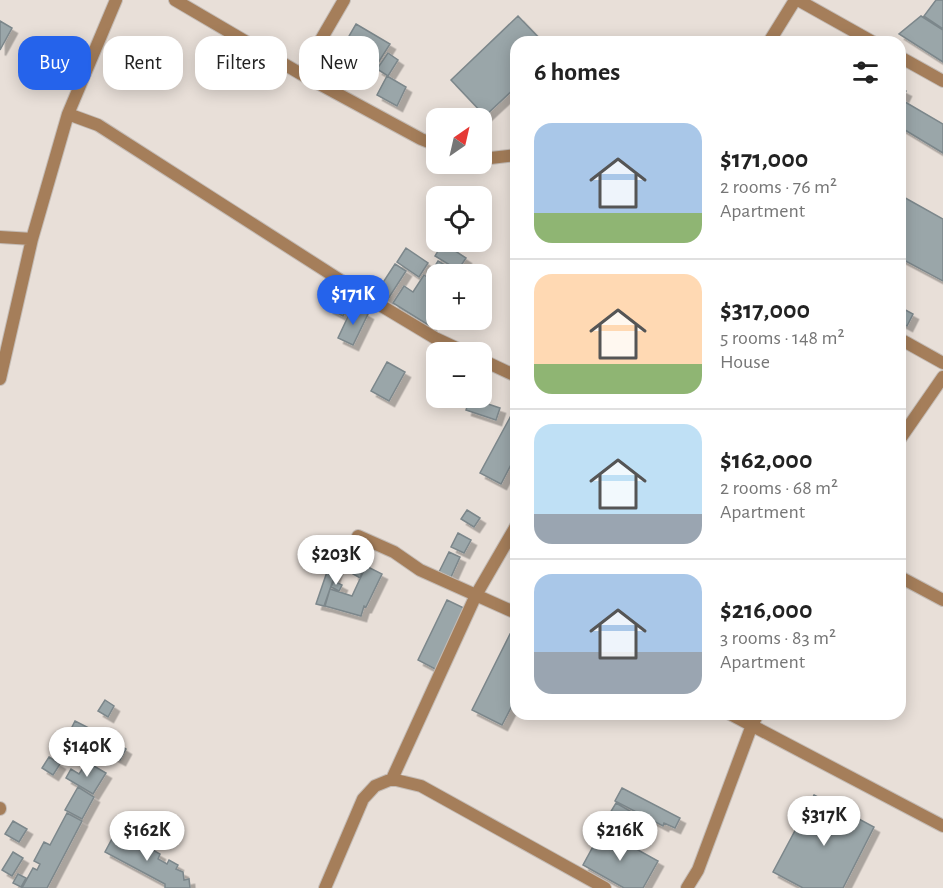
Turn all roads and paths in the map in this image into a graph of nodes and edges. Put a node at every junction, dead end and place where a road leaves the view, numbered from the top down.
1 (116, 0) edge
2 (174, 0) edge
3 (344, 0) edge
4 (796, 0) edge
5 (323, 36) edge
6 (773, 36) edge
7 (862, 36) edge
8 (906, 60) edge
9 (299, 73) edge
10 (943, 81) edge
11 (331, 90) edge
12 (68, 114) junction
13 (426, 141) edge
14 (510, 156) edge
15 (492, 158) edge
16 (0, 237) edge
17 (32, 239) junction
18 (444, 342) edge
19 (906, 342) edge
20 (943, 363) edge
21 (492, 365) edge
22 (510, 373) edge
23 (943, 377) edge
24 (0, 379) edge
25 (906, 430) edge
26 (358, 536) dead end
27 (510, 536) edge
28 (906, 580) edge
29 (476, 596) junction
30 (943, 600) edge
31 (510, 610) edge
32 (755, 720) edge
33 (392, 779) junction
34 (943, 826) edge
35 (325, 888) edge
36 (605, 888) edge
37 (687, 888) edge

1 - 12 street
2 - 9 street
3 - 5 street
4 - 6 street
4 - 7 street
8 - 10 street
11 - 13 street
12 - 17 street
12 - 18 street
14 - 15 street
16 - 17 street
17 - 24 street
19 - 20 street
21 - 22 street
23 - 25 street
26 - 29 street
27 - 29 street
28 - 30 street
29 - 31 street
29 - 33 street
32 - 34 street
32 - 37 street
33 - 35 street
33 - 36 street

